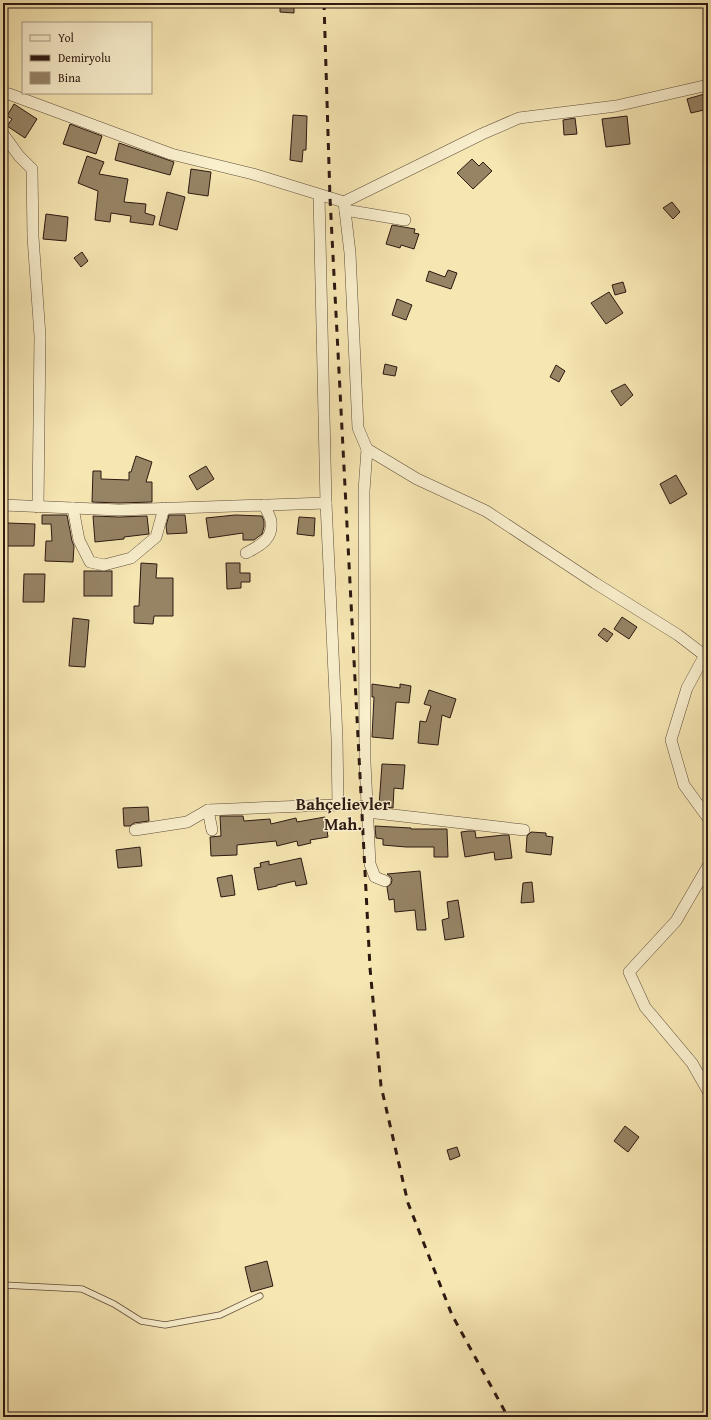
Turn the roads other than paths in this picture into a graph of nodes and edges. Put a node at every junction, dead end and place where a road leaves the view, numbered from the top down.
1 (708, 85) edge
2 (3, 93) edge
3 (3, 134) edge
4 (319, 195) junction
5 (345, 206) junction
6 (405, 220) dead end
7 (367, 449) junction
8 (326, 503) junction
9 (3, 505) edge
10 (264, 505) junction
11 (38, 507) junction
12 (73, 508) junction
13 (164, 508) junction
14 (246, 553) dead end
15 (706, 657) edge
16 (208, 810) junction
17 (367, 812) junction
18 (708, 818) edge
19 (135, 830) dead end
20 (212, 830) dead end
21 (524, 830) dead end
22 (708, 866) edge
23 (385, 881) dead end
24 (708, 1092) edge
25 (3, 1285) edge
26 (260, 1296) dead end

1 - 5 street
2 - 4 street
3 - 11 street
4 - 5 street
4 - 8 street
5 - 6 street
5 - 7 street
7 - 15 street
7 - 17 street
8 - 10 street
8 - 16 street
9 - 11 street
10 - 13 street
10 - 14 street
11 - 12 street
12 - 13 street
12 - 13 street
15 - 18 street
16 - 19 street
16 - 20 street
17 - 21 street
17 - 23 street
22 - 24 street
25 - 26 lane

